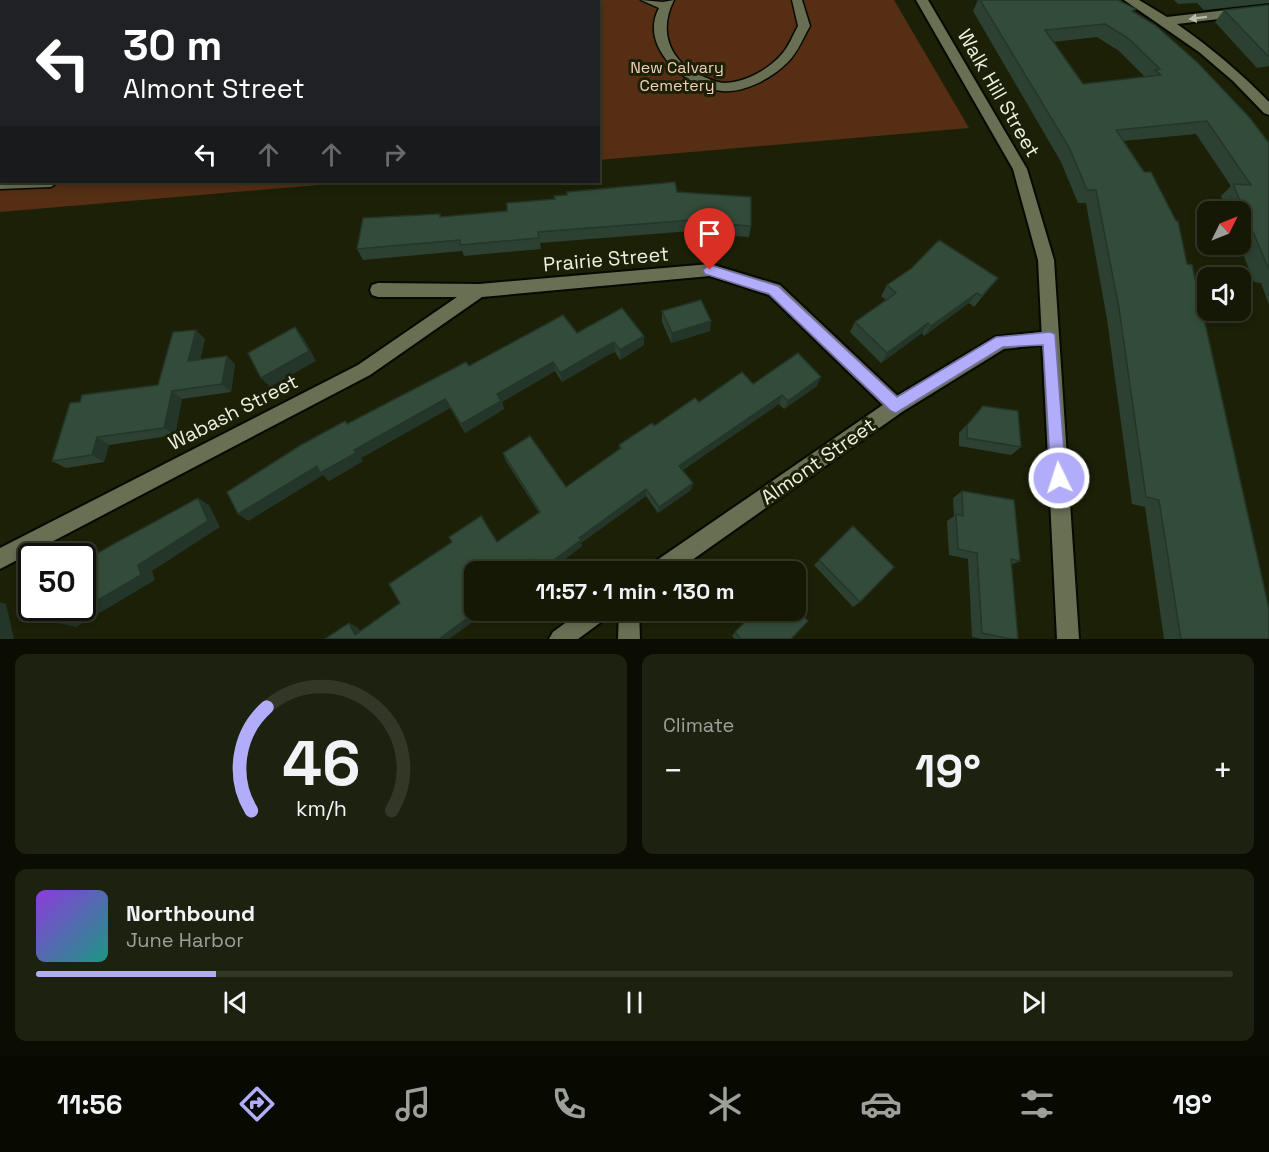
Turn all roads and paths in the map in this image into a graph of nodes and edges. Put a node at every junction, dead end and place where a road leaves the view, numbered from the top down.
1 (646, 0) edge
2 (797, 0) edge
3 (922, 0) edge
4 (1130, 0) edge
5 (667, 3) edge
6 (1269, 9) edge
7 (1168, 21) junction
8 (1269, 110) edge
9 (26, 183) edge
10 (0, 184) edge
11 (378, 290) dead end
12 (479, 291) junction
13 (1050, 338) junction
14 (896, 406) junction
15 (0, 559) edge
16 (673, 561) edge
17 (585, 621) edge
18 (629, 621) edge
19 (560, 639) edge
20 (629, 639) edge
21 (1068, 639) edge

1 - 5 lane
2 - 5 lane
3 - 13 street, Walk Hill Street
4 - 7 street
6 -> 7 street
7 - 8 street
9 - 10 lane
11 - 12 street, Prairie Street
12 - 14 street, Prairie Street
12 - 15 street, Wabash Street
13 - 14 street, Almont Street
13 - 21 street, Walk Hill Street
14 - 16 street, Almont Street
17 - 19 street
18 - 20 street

